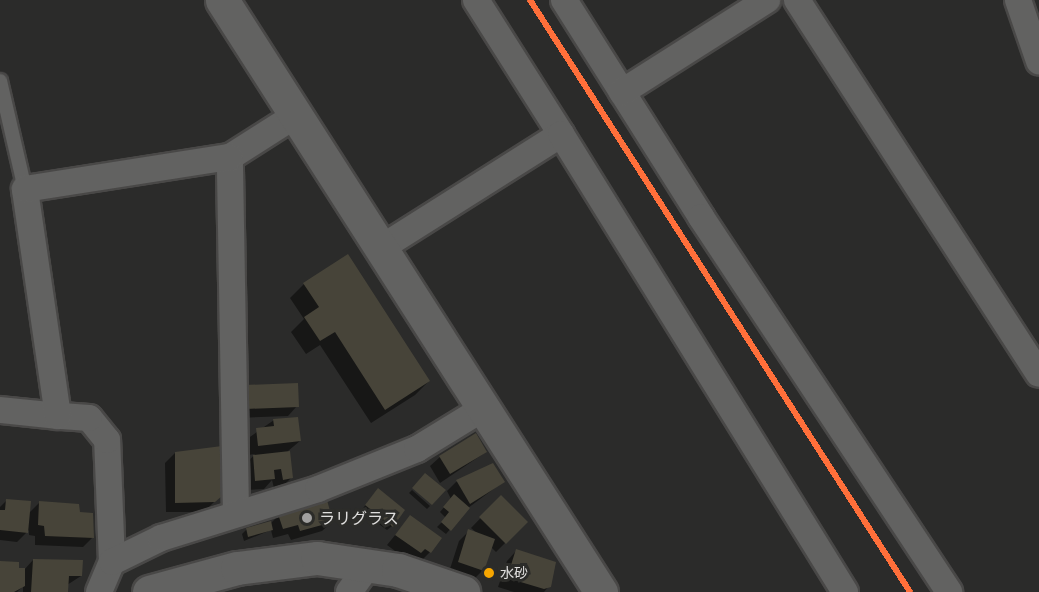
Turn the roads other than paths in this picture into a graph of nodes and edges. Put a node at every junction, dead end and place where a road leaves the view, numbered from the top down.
1 (222, 0) edge
2 (476, 0) edge
3 (564, 0) edge
4 (767, 0) edge
5 (797, 0) edge
6 (1018, 0) edge
7 (1039, 61) edge
8 (0, 81) edge
9 (622, 92) junction
10 (296, 115) junction
11 (561, 135) junction
12 (230, 157) junction
13 (25, 189) junction
14 (381, 248) junction
15 (1039, 374) edge
16 (484, 408) junction
17 (0, 410) edge
18 (58, 416) junction
19 (236, 513) junction
20 (112, 562) junction
21 (369, 564) junction
22 (99, 592) edge
23 (149, 592) edge
24 (350, 592) edge
25 (463, 592) edge
26 (601, 592) edge
27 (845, 592) edge
28 (949, 592) edge

1 - 10 street
2 - 11 street
3 - 9 street
4 - 9 street
5 - 15 street
6 - 7 street
8 - 13 lane
9 - 28 street
10 - 12 street
10 - 14 street
11 - 14 street
11 - 27 street
12 - 13 street
12 - 19 street
13 - 18 street
14 - 16 street
16 - 19 street
16 - 26 street
17 - 18 street
18 - 20 street
19 - 20 street
20 - 22 street
21 - 23 street
21 - 24 street
21 - 25 street

